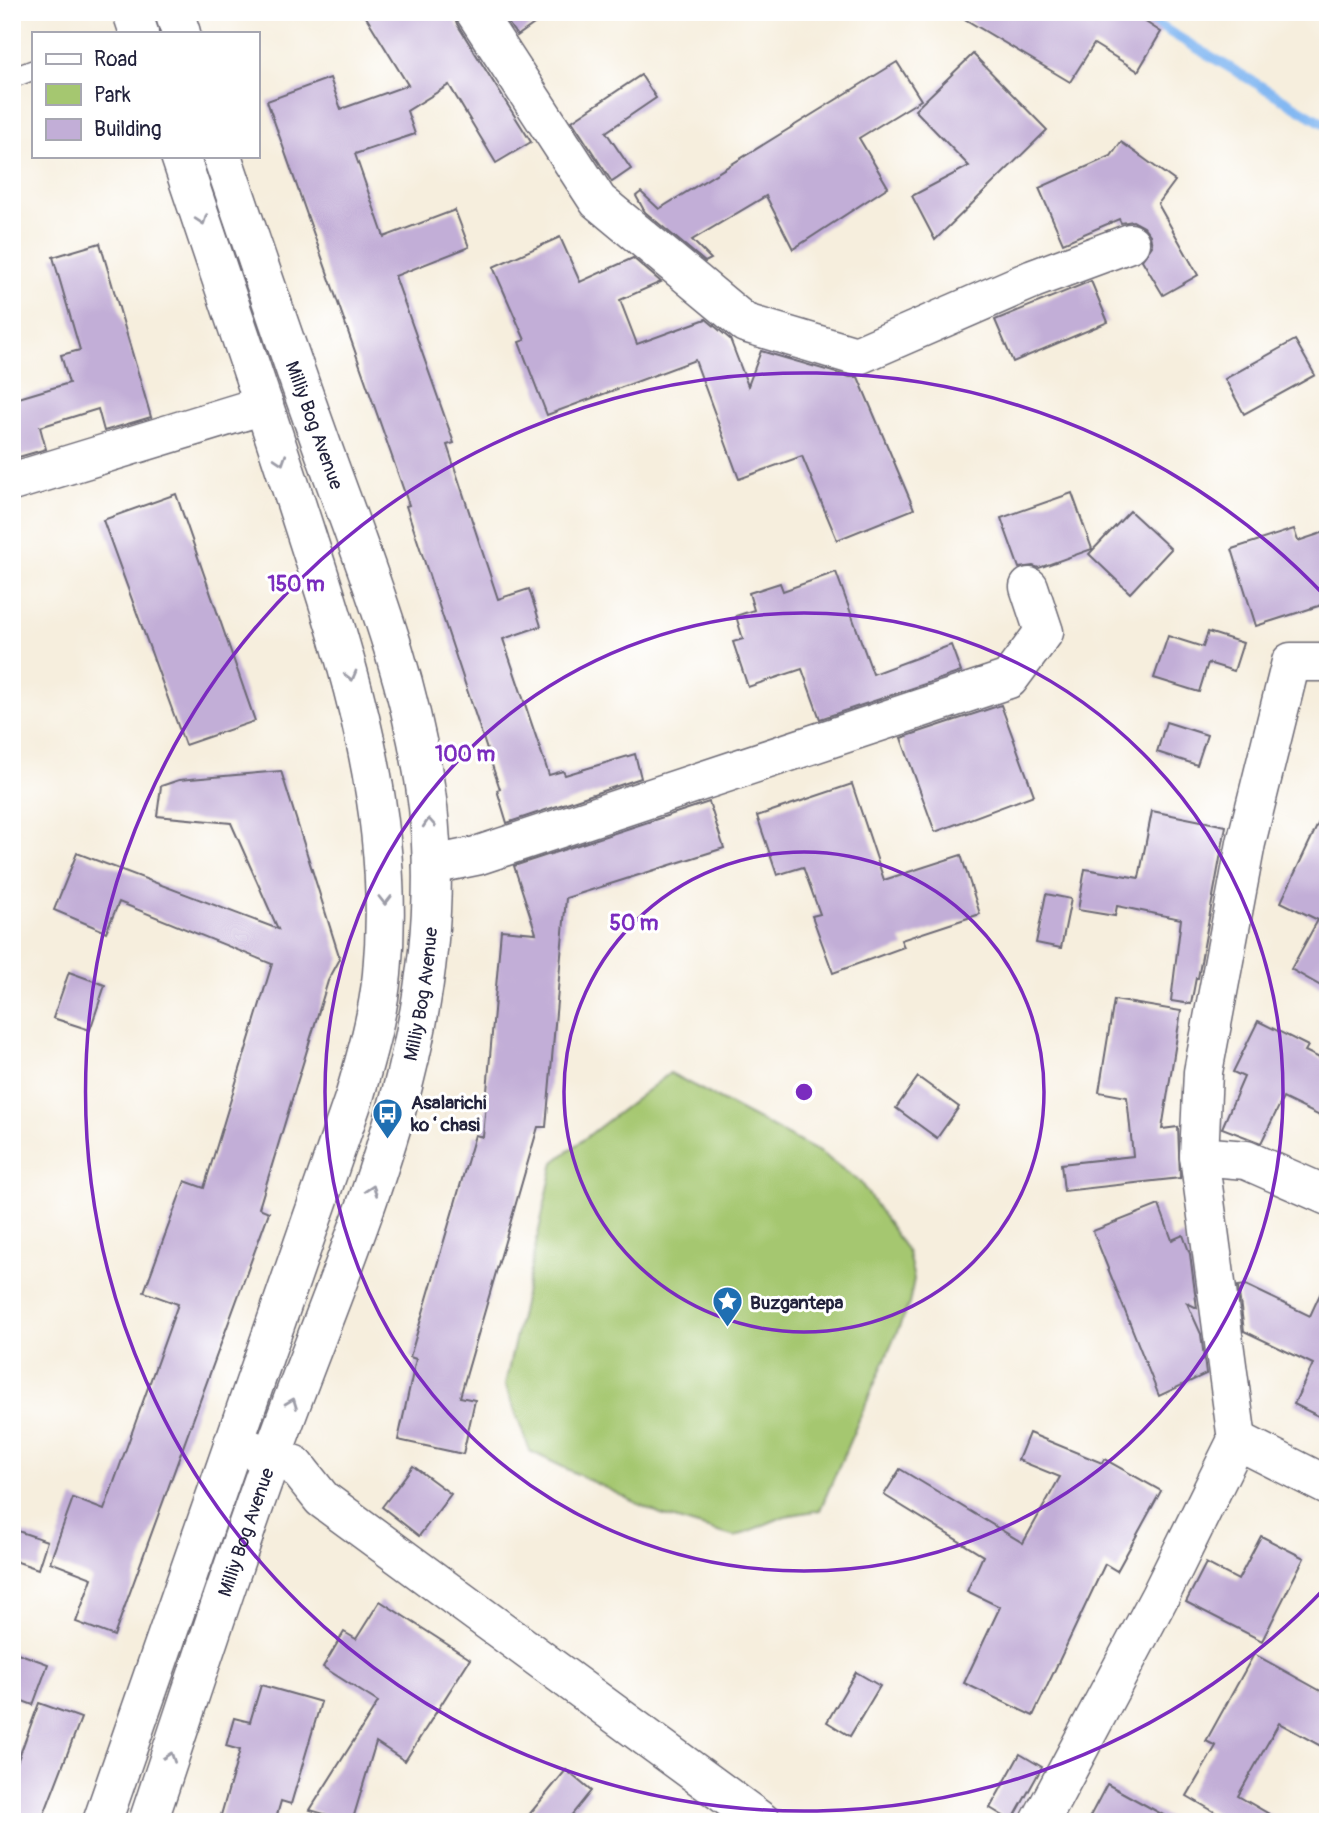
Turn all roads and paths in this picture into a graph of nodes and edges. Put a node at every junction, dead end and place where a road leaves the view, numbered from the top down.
1 (174, 12) edge
2 (475, 12) edge
3 (181, 32) edge
4 (32, 70) edge
5 (12, 78) edge
6 (181, 158) edge
7 (223, 158) edge
8 (1130, 243) dead end
9 (264, 405) junction
10 (12, 482) edge
11 (1029, 587) dead end
12 (1328, 662) edge
13 (432, 865) junction
14 (1199, 1156) junction
15 (1328, 1196) edge
16 (1237, 1440) junction
17 (233, 1443) junction
18 (272, 1456) junction
19 (1328, 1486) edge
20 (102, 1822) edge
21 (148, 1822) edge
22 (762, 1822) edge
23 (1040, 1822) edge

1 - 3 street
2 - 8 street
4 - 5 lane
6 -> 9 street, Milliy Bog Avenue
13 -> 7 street, Milliy Bog Avenue
9 - 10 street
9 -> 17 street, Milliy Bog Avenue
11 - 13 street
12 - 14 street
18 -> 13 street, Milliy Bog Avenue
14 - 15 street
14 - 16 street
16 - 19 street
16 - 23 street
17 - 18 street
17 - 20 street, Milliy Bog Avenue
21 -> 18 street, Milliy Bog Avenue
18 - 22 street

